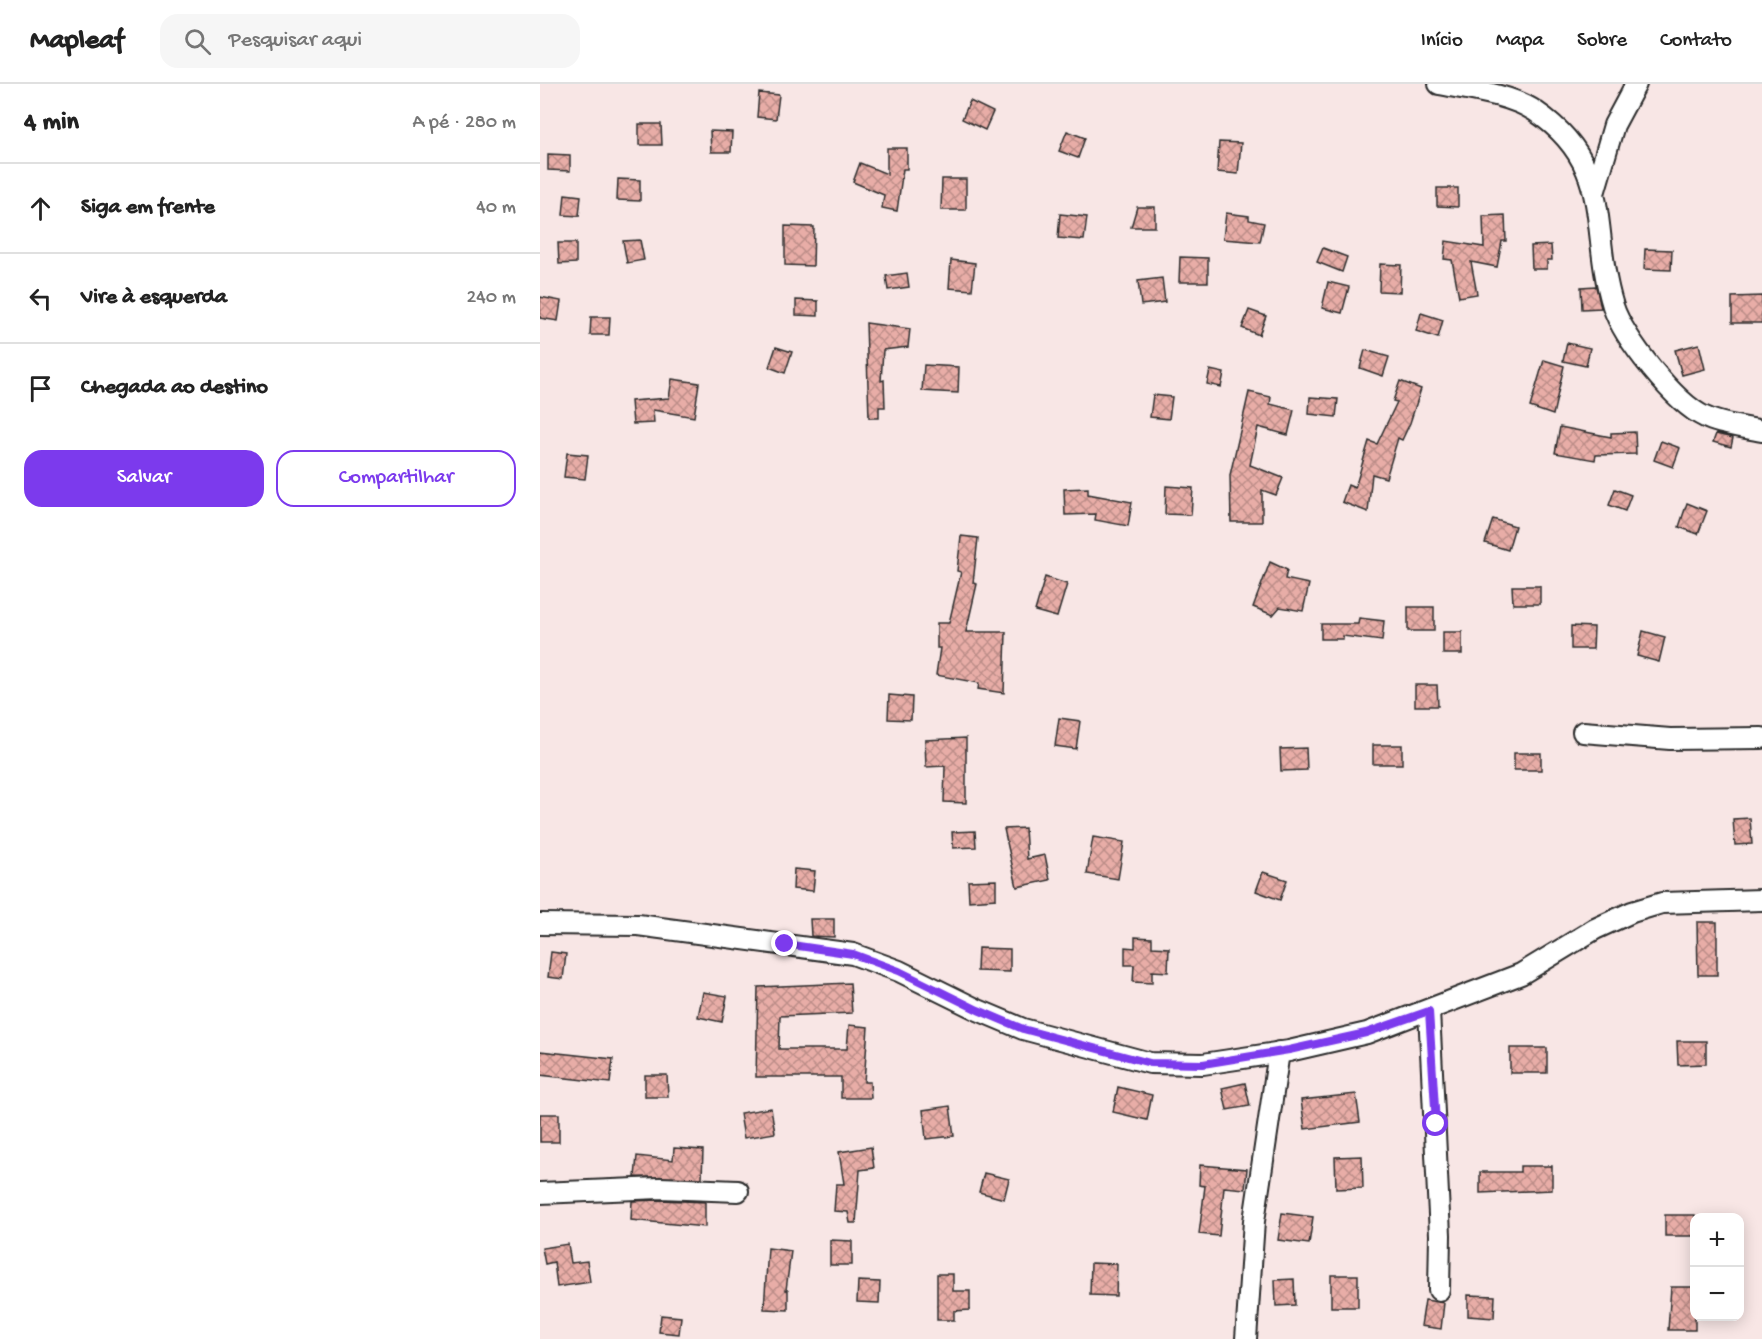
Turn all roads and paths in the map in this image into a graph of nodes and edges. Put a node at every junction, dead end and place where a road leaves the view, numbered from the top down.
1 (1439, 84) edge
2 (1636, 84) edge
3 (1596, 190) junction
4 (1762, 431) edge
5 (1583, 732) dead end
6 (1762, 738) edge
7 (1762, 900) edge
8 (540, 924) edge
9 (1429, 1011) junction
10 (1279, 1052) junction
11 (738, 1191) dead end
12 (540, 1192) edge
13 (1439, 1290) dead end
14 (1246, 1339) edge

1 - 3 street
2 - 3 street
3 - 4 street
5 - 6 street
7 - 9 street
8 - 10 street
9 - 10 street
9 - 13 street
10 - 14 street
11 - 12 street

